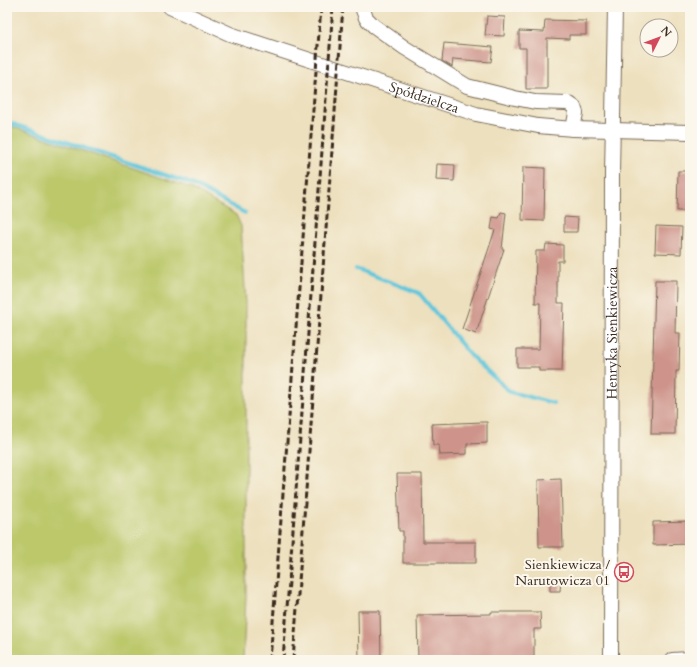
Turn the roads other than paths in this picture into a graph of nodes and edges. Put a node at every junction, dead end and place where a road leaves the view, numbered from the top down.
1 (170, 7) edge
2 (363, 7) edge
3 (615, 7) edge
4 (573, 129) junction
5 (612, 130) junction
6 (690, 132) edge
7 (690, 659) edge
8 (611, 660) edge
9 (672, 660) edge

1 - 4 street, Spółdzielcza
2 - 4 street
3 - 5 street, Henryka Sienkiewicza
4 - 5 street, Spółdzielcza
5 - 6 street, Spółdzielcza
5 - 8 street, Henryka Sienkiewicza
7 - 9 street

